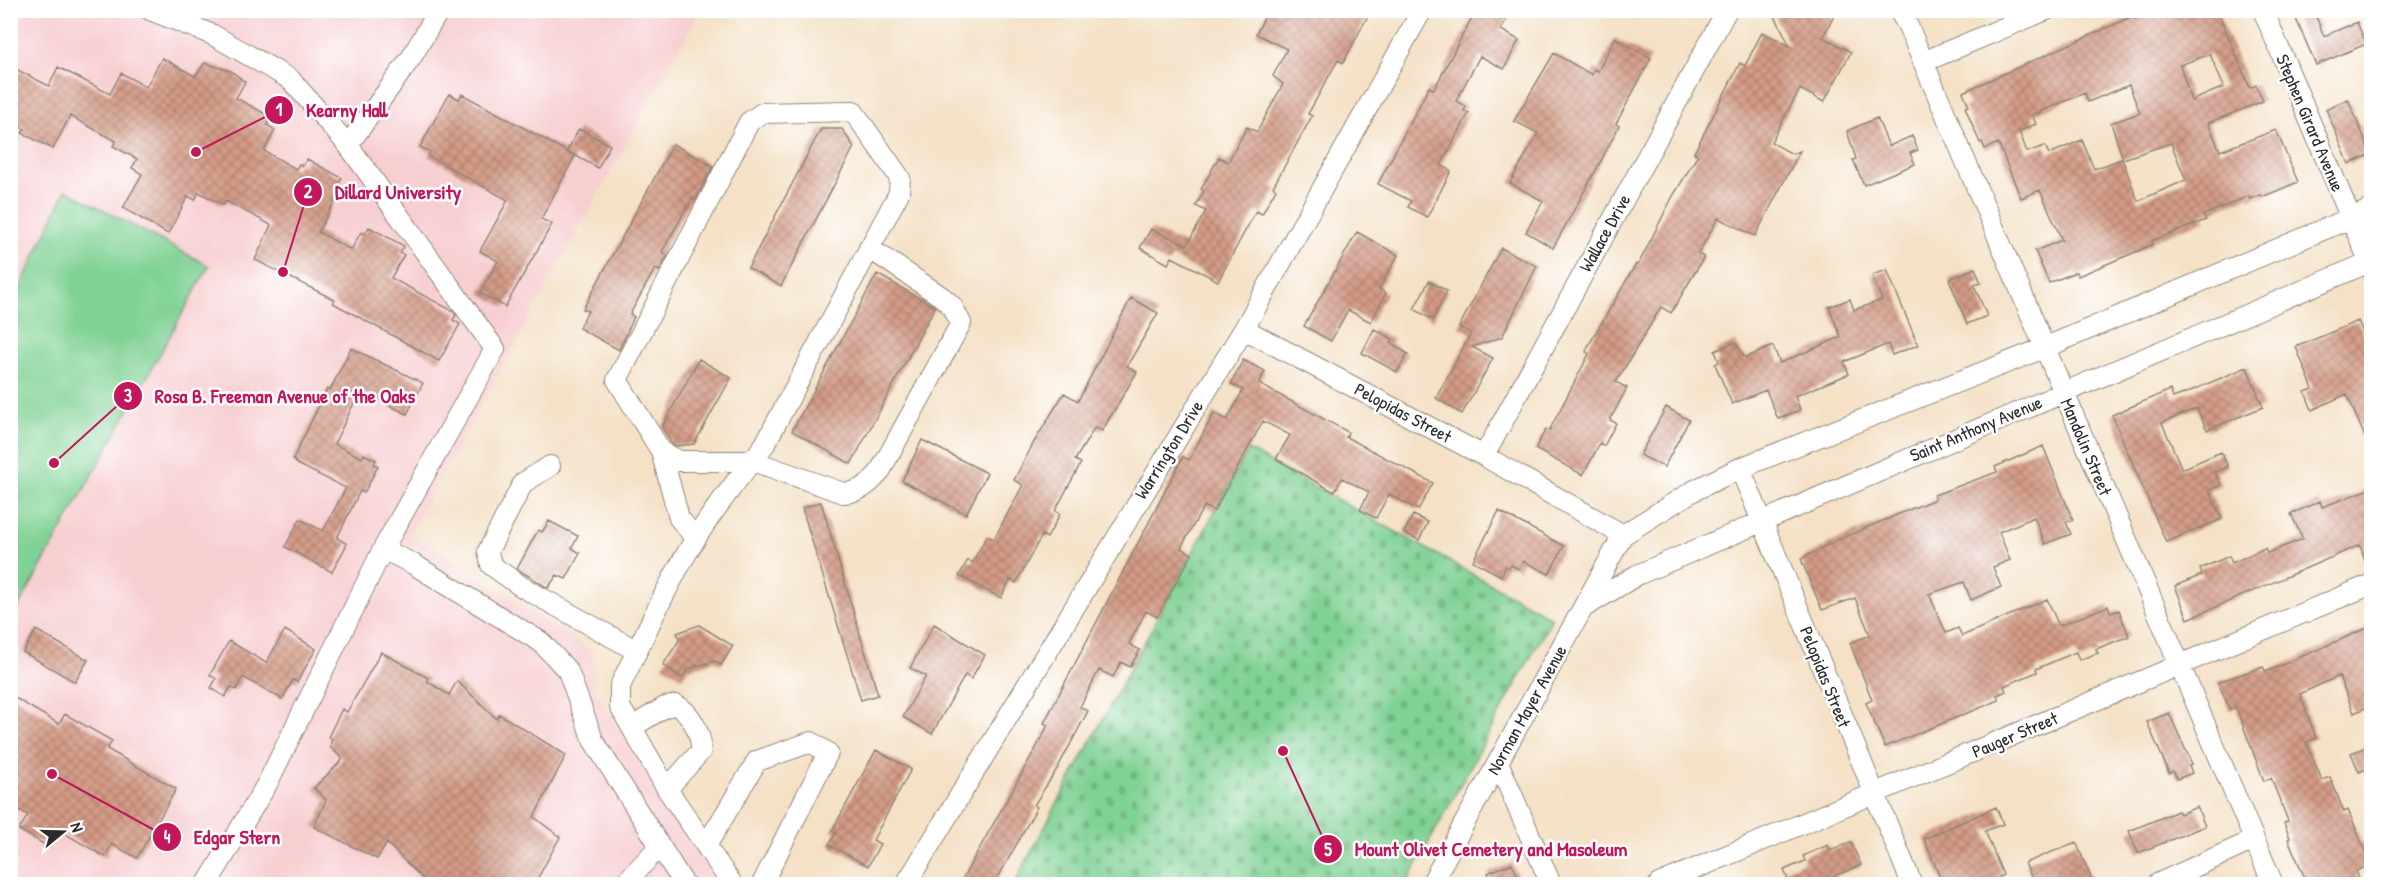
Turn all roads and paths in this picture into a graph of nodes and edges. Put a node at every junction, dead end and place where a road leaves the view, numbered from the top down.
1 (150, 10) edge
2 (439, 10) edge
3 (1422, 10) edge
4 (1727, 10) edge
5 (1899, 10) edge
6 (2046, 10) edge
7 (2263, 10) edge
8 (1923, 62) junction
9 (348, 145) junction
10 (2372, 208) edge
11 (2350, 218) junction
12 (869, 248) junction
13 (2371, 264) edge
14 (1244, 329) junction
15 (2044, 348) junction
16 (2063, 392) junction
17 (661, 450) junction
18 (1484, 456) junction
19 (753, 461) junction
20 (550, 466) dead end
21 (1740, 468) junction
22 (1761, 522) junction
23 (1623, 535) junction
24 (695, 538) junction
25 (383, 549) junction
26 (2372, 584) edge
27 (1586, 606) junction
28 (637, 651) junction
29 (2180, 665) junction
30 (632, 727) junction
31 (1498, 762) junction
32 (666, 789) junction
33 (1873, 795) junction
34 (2254, 840) junction
35 (660, 846) junction
36 (706, 846) junction
37 (635, 880) edge
38 (2157, 884) edge
39 (207, 885) edge
40 (684, 885) edge
41 (732, 885) edge
42 (762, 885) edge
43 (906, 885) edge
44 (1431, 885) edge
45 (1551, 885) edge
46 (1659, 885) edge
47 (1912, 885) edge
48 (2272, 885) edge

1 - 9 street
2 - 9 street
3 - 14 street, Warrington Drive
4 - 18 street, Wallace Drive
5 - 8 street, Mandolin Street
6 - 8 street
7 - 11 street, Stephen Girard Avenue
8 - 15 street, Mandolin Street
9 - 25 street
10 - 11 street
11 - 13 street, Stephen Girard Avenue
11 - 15 street
12 - 17 street
12 - 19 street
12 - 19 street
13 - 16 street, Saint Anthony Avenue
14 - 18 street, Pelopidas Street
14 - 43 street, Warrington Drive
15 - 16 street, Mandolin Street
15 - 21 street
16 - 22 street, Saint Anthony Avenue
16 - 29 street, Mandolin Street
17 - 19 street
17 - 24 street
18 - 23 street, Pelopidas Street
19 - 24 street
20 - 28 street
21 - 22 street, Pelopidas Street
21 - 23 street
22 - 27 street, Saint Anthony Avenue
22 - 33 street, Pelopidas Street
23 - 27 street, Norman Mayer Avenue
24 - 28 street
25 - 35 street
25 - 39 street
26 - 29 street, Pauger Street
27 - 31 street, Norman Mayer Avenue
28 - 30 street
29 - 33 street, Pauger Street
29 - 34 street, Mandolin Street
30 - 32 street
30 - 32 street
31 - 44 street, Norman Mayer Avenue
31 - 45 street
32 - 36 street
33 - 46 street, Pauger Street
33 - 47 street, Pelopidas Street
34 - 38 street
34 - 48 street, Mandolin Street
35 - 37 street
35 - 40 street
36 - 41 street
36 - 42 street

